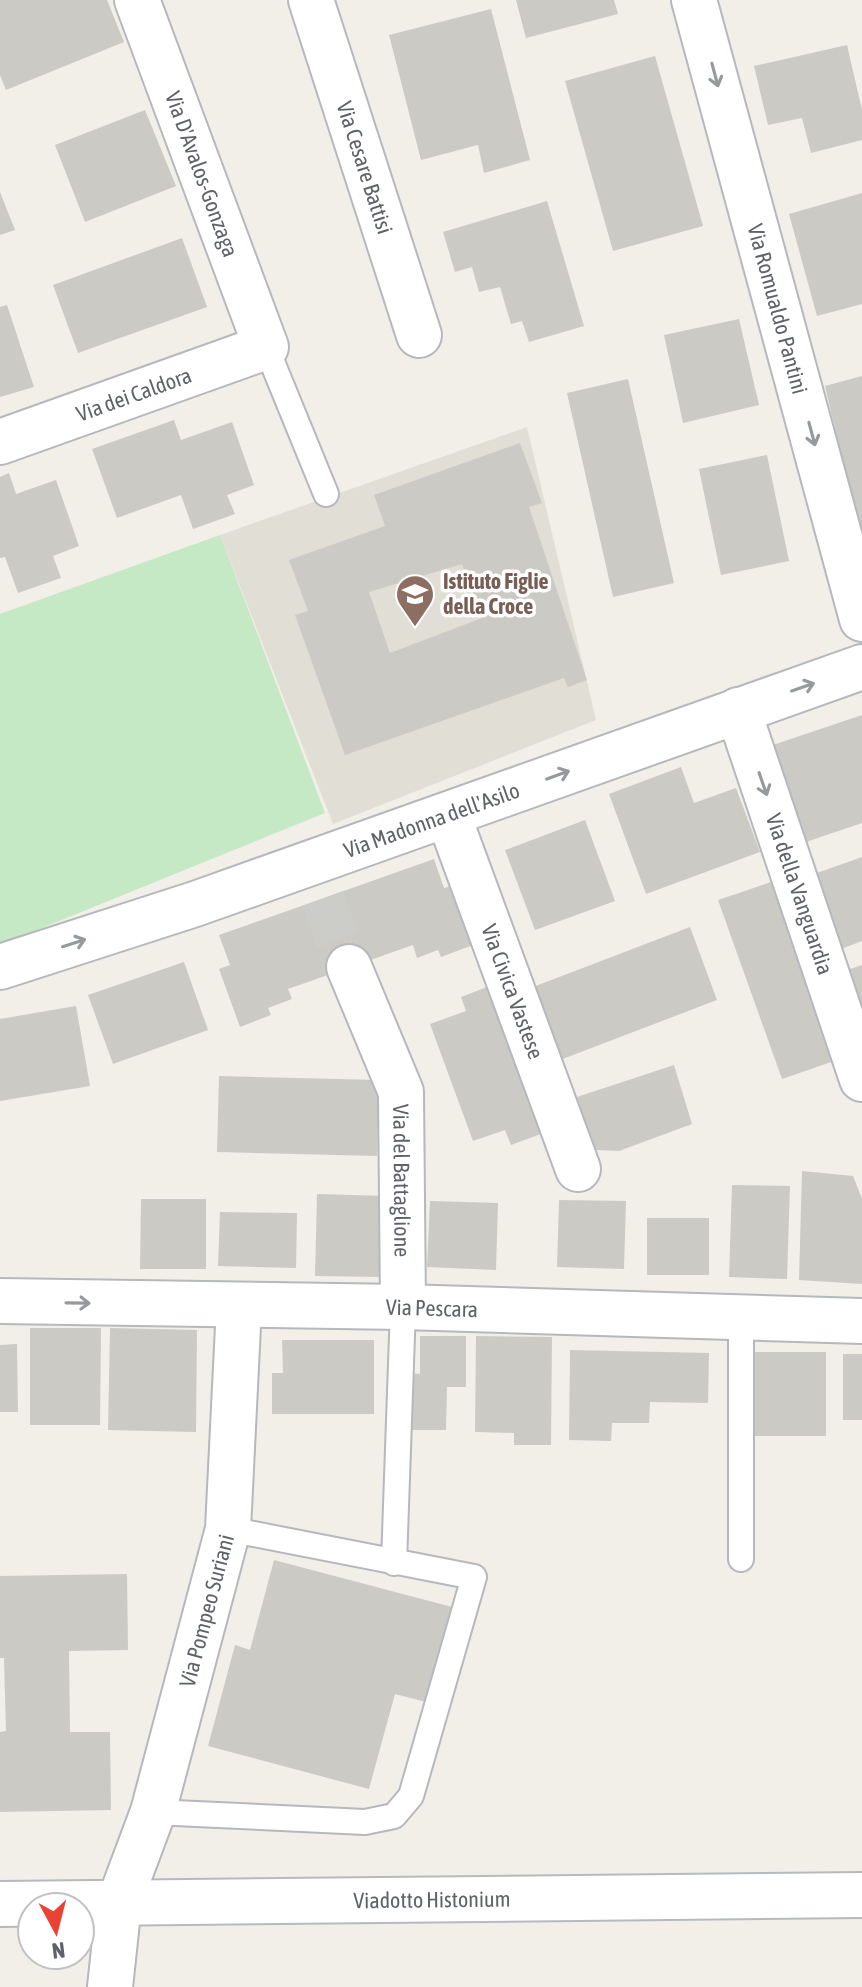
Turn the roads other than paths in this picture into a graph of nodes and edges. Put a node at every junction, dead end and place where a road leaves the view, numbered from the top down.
1 (137, 0) edge
2 (311, 0) edge
3 (694, 0) edge
4 (419, 335) dead end
5 (266, 347) junction
6 (0, 442) edge
7 (326, 494) dead end
8 (862, 619) edge
9 (862, 667) edge
10 (738, 710) junction
11 (448, 815) junction
12 (0, 967) edge
13 (349, 967) tunnel mouth
14 (861, 1070) edge
15 (578, 1169) dead end
16 (0, 1301) edge
17 (239, 1306) junction
18 (403, 1307) junction
19 (741, 1317) junction
20 (862, 1321) edge
21 (228, 1529) junction
22 (741, 1559) dead end
23 (394, 1563) junction
24 (153, 1812) junction
25 (862, 1895) edge
26 (119, 1903) junction
27 (0, 1904) edge
28 (110, 1987) edge

1 - 5 street, Via D'Avalos-Gonzaga
2 - 4 street, Via Cesare Battisi
3 -> 8 street, Via Romualdo Pantini
5 - 6 street, Via dei Caldora
5 - 7 lane
10 -> 9 street, Via Madonna dell'Asilo
11 -> 10 street, Via Madonna dell'Asilo
10 -> 14 street, Via della Vanguardia
12 -> 11 street, Via Madonna dell'Asilo
11 - 15 street, Via Civica Vastese
13 - 18 street, Via del Battaglione
16 -> 17 street, Via Pescara
17 - 18 street, Via Pescara
17 - 21 street, Via Pompeo Suriani
18 - 19 street, Via Pescara
18 - 23 lane
19 - 20 street, Via Pescara
19 - 22 lane
21 - 23 lane
21 - 24 street, Via Pompeo Suriani
23 - 24 lane
24 - 26 street, Via Pompeo Suriani
25 - 26 street, Viadotto Histonium
26 - 27 street, Viadotto Histonium
26 - 28 street, Via Pompeo Suriani

